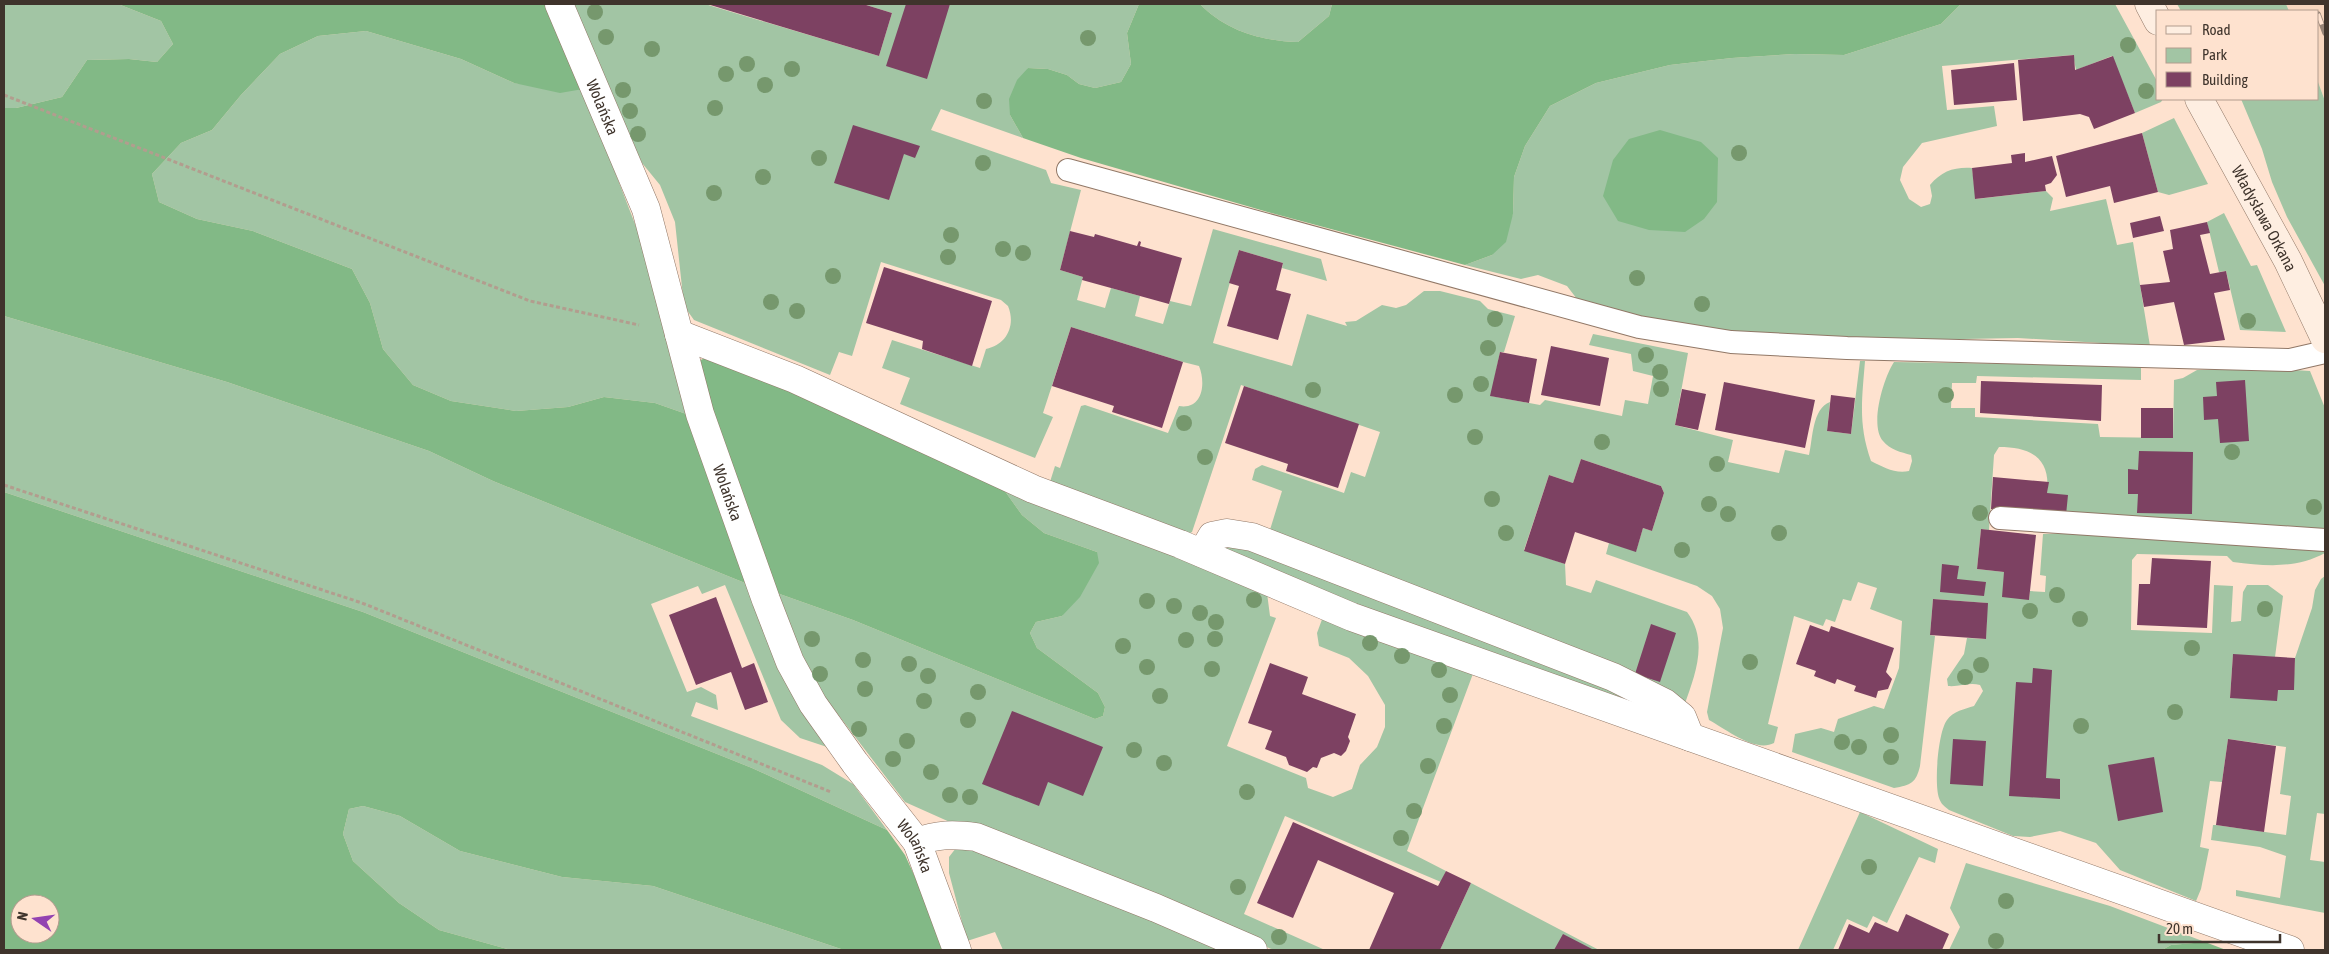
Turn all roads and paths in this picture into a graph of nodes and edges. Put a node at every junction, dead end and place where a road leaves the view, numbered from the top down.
1 (558, 4) edge
2 (2149, 4) edge
3 (2156, 17) edge
4 (4, 95) edge
5 (2200, 100) edge
6 (1068, 170) dead end
7 (679, 334) junction
8 (2325, 340) edge
9 (2325, 352) edge
10 (4, 485) edge
11 (2000, 518) dead end
12 (2325, 540) edge
13 (1202, 553) junction
14 (1690, 737) junction
15 (834, 793) dead end
16 (917, 842) junction
17 (957, 950) edge
18 (1253, 950) edge
19 (2290, 950) edge

1 - 7 street, Wolańska
2 - 3 street
4 - 7 path
5 - 8 street, Władysława Orkana
6 - 9 lane
7 - 13 street
7 - 16 street, Wolańska
10 - 15 path
11 - 12 lane
13 - 14 street
13 - 14 street
14 - 19 street
16 - 17 street, Wolańska
16 - 18 street

